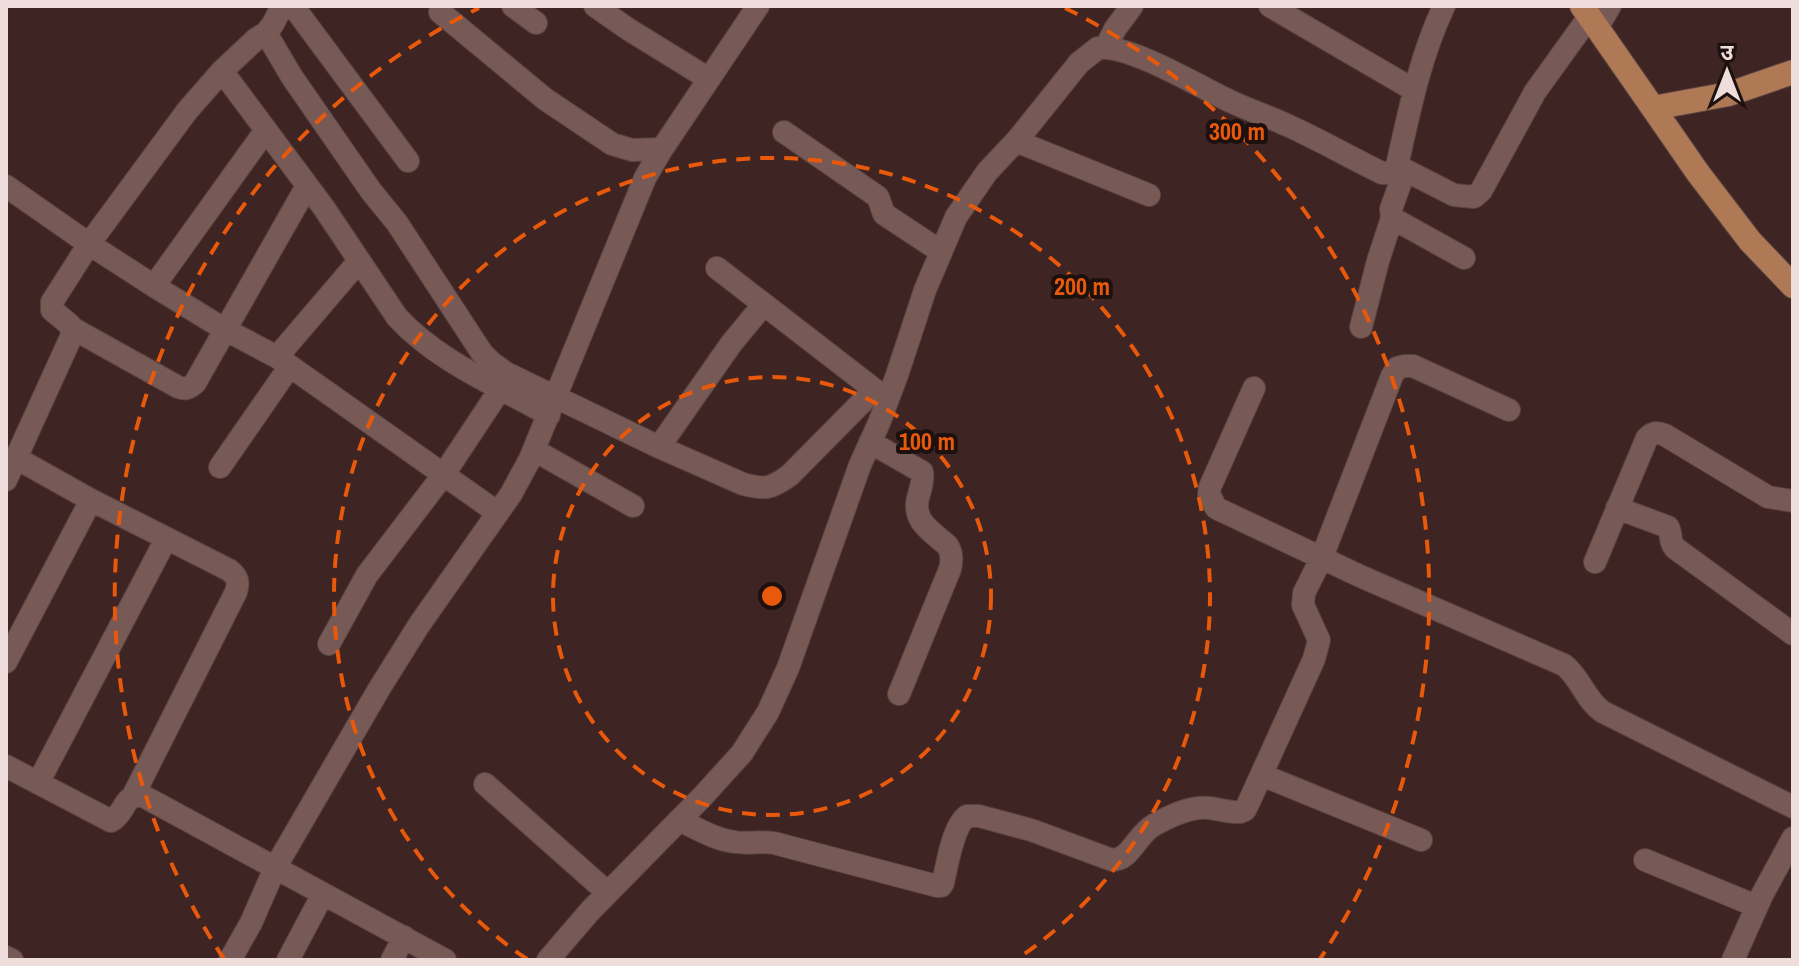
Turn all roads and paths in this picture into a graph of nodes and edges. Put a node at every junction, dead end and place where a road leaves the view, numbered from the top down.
1 (282, 6) edge
2 (293, 6) edge
3 (513, 6) edge
4 (595, 6) edge
5 (758, 6) edge
6 (1106, 6) edge
7 (1132, 6) edge
8 (1270, 6) edge
9 (1444, 6) edge
10 (440, 12) dead end
11 (1594, 14) edge
12 (536, 23) dead end
13 (261, 36) junction
14 (1110, 38) junction
15 (222, 71) junction
16 (1793, 72) edge
17 (709, 79) junction
18 (1414, 90) junction
19 (1653, 108) junction
20 (266, 130) junction
21 (784, 132) dead end
22 (1016, 141) junction
23 (662, 149) junction
24 (408, 161) dead end
25 (1401, 168) junction
26 (6, 186) edge
27 (307, 186) junction
28 (1149, 195) dead end
29 (1392, 218) junction
30 (89, 244) junction
31 (940, 251) junction
32 (1464, 258) dead end
33 (359, 261) junction
34 (717, 268) dead end
35 (154, 286) junction
36 (1793, 286) edge
37 (764, 304) junction
38 (1361, 327) dead end
39 (72, 328) junction
40 (224, 329) junction
41 (284, 362) junction
42 (501, 388) junction
43 (1254, 388) dead end
44 (880, 395) junction
45 (553, 406) junction
46 (1509, 410) dead end
47 (870, 442) junction
48 (659, 447) junction
49 (534, 450) junction
50 (16, 458) junction
51 (220, 467) dead end
52 (444, 474) junction
53 (6, 480) edge
54 (91, 500) junction
55 (1793, 501) edge
56 (633, 506) dead end
57 (1617, 508) junction
58 (498, 513) junction
59 (166, 539) junction
60 (1322, 557) junction
61 (1595, 562) dead end
62 (1793, 634) edge
63 (329, 644) dead end
64 (6, 662) edge
65 (899, 694) dead end
66 (6, 766) edge
67 (1262, 775) junction
68 (38, 783) junction
69 (485, 784) dead end
70 (133, 796) junction
71 (1793, 807) edge
72 (679, 820) junction
73 (1793, 838) edge
74 (1421, 840) dead end
75 (1645, 860) dead end
76 (275, 868) junction
77 (608, 893) junction
78 (323, 894) junction
79 (1756, 906) junction
80 (404, 937) junction
81 (6, 957) edge
82 (12, 960) edge
83 (230, 960) edge
84 (288, 960) edge
85 (392, 960) edge
86 (445, 960) edge
87 (548, 960) edge
88 (1733, 960) edge

1 - 13 street
2 - 24 street
3 - 12 street
4 - 17 street
5 - 17 street
6 - 14 street
7 - 14 street
8 - 18 street
9 - 18 street
10 - 23 street
11 - 19 main road
11 - 25 street
13 - 15 street
13 - 45 street
14 - 22 street
14 - 25 street
15 - 20 street
15 - 30 street
16 - 19 main road
17 - 23 street
18 - 25 street
19 - 36 main road
20 - 27 street
20 - 35 street
21 - 31 street
22 - 28 street
22 - 31 street
23 - 45 street
25 - 29 street
26 - 30 street
27 - 33 street
27 - 40 street
29 - 32 street
29 - 38 street
30 - 35 street
30 - 39 street
31 - 44 street
33 - 41 street
33 - 42 street
34 - 37 street
35 - 40 street
37 - 44 street
37 - 48 street
39 - 40 street
39 - 50 street
40 - 41 street
41 - 51 street
41 - 52 street
42 - 45 street
42 - 52 street
43 - 60 street
44 - 47 street
44 - 48 street
45 - 48 street
45 - 49 street
46 - 60 street
47 - 65 street
47 - 72 street
49 - 56 street
49 - 58 street
50 - 53 street
50 - 54 street
52 - 58 street
52 - 63 street
54 - 59 street
54 - 64 street
55 - 57 street
57 - 61 street
57 - 62 street
58 - 76 street
59 - 68 street
59 - 70 street
60 - 67 street
60 - 71 street
66 - 68 street
67 - 72 street
67 - 74 street
68 - 70 street
69 - 77 street
70 - 76 street
72 - 77 street
73 - 79 street
75 - 79 street
76 - 78 street
76 - 83 street
77 - 87 street
78 - 80 street
78 - 84 street
79 - 88 street
80 - 85 street
80 - 86 street
81 - 82 street

